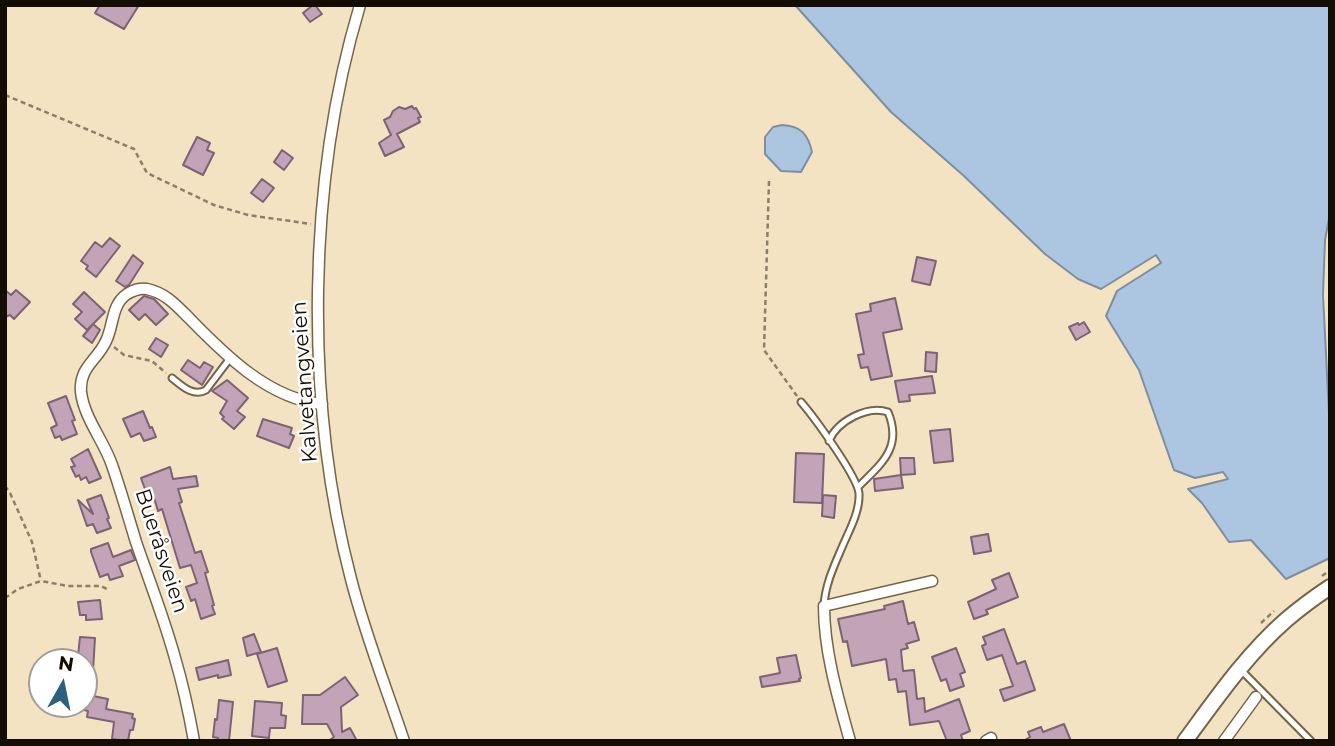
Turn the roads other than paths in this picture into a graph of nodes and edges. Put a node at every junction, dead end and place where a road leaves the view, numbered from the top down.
1 (356, 8) edge
2 (231, 357) junction
3 (172, 378) road end
4 (801, 402) road end
5 (322, 404) junction
6 (829, 441) junction
7 (858, 487) junction
8 (932, 581) dead end
9 (1330, 587) edge
10 (824, 606) junction
11 (1240, 669) junction
12 (1256, 697) dead end
13 (194, 741) edge
14 (404, 741) edge
15 (850, 741) edge
16 (1185, 741) edge
17 (1224, 741) edge
18 (1311, 741) edge

1 - 5 street, Kalvetangveien
2 - 3 lane
2 - 5 street
2 - 13 street, Bueråsveien
4 - 6 lane
5 - 14 street, Kalvetangveien
6 - 7 lane
6 - 7 lane
7 - 10 lane
8 - 10 street
9 - 11 main road
10 - 15 street
11 - 16 main road
11 - 18 lane
12 - 17 street

